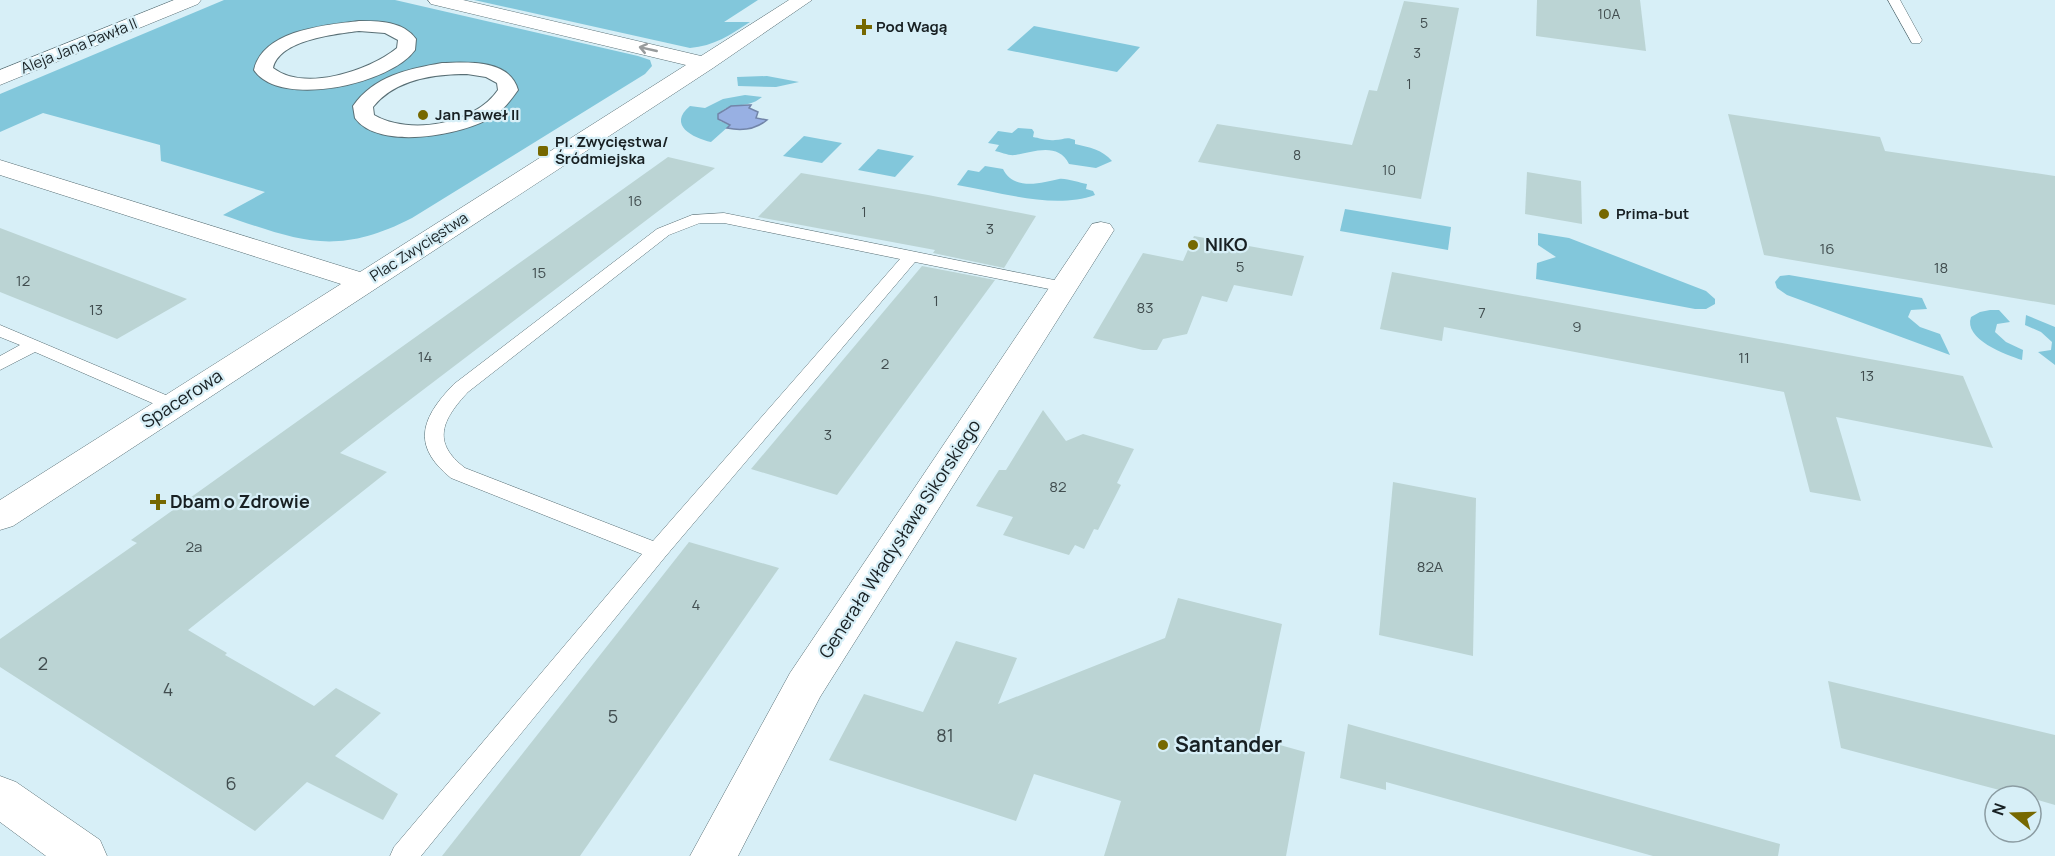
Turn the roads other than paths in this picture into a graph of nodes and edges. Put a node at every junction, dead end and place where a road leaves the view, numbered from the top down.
1 (191, 0) edge
2 (438, 0) edge
3 (802, 0) edge
4 (1894, 0) edge
5 (1916, 40) dead end
6 (705, 63) junction
7 (388, 65) joint
8 (0, 78) edge
9 (506, 96) joint
10 (0, 167) edge
11 (1101, 230) dead end
12 (911, 256) junction
13 (364, 282) junction
14 (1064, 287) junction
15 (0, 330) edge
16 (34, 345) junction
17 (0, 364) edge
18 (173, 405) junction
19 (0, 517) edge
20 (657, 551) junction
21 (0, 796) edge
22 (84, 856) edge
23 (404, 856) edge
24 (713, 856) edge

1 - 8 street, Aleja Jana Pawła II
6 -> 2 street
3 - 6 street, Plac Zwycięstwa
4 - 5 lane
6 - 13 street, Plac Zwycięstwa
7 - 7 street
9 - 9 street
10 - 13 street, Plac Zwycięstwa
11 - 14 street, Generała Władysława Sikorskiego
12 - 14 lane
12 - 20 lane
12 - 20 lane
13 - 18 street, Spacerowa
14 - 24 street, Generała Władysława Sikorskiego
15 - 16 lane
16 - 17 lane
16 - 18 lane
18 - 19 street, Spacerowa
20 - 23 lane
21 - 22 street

